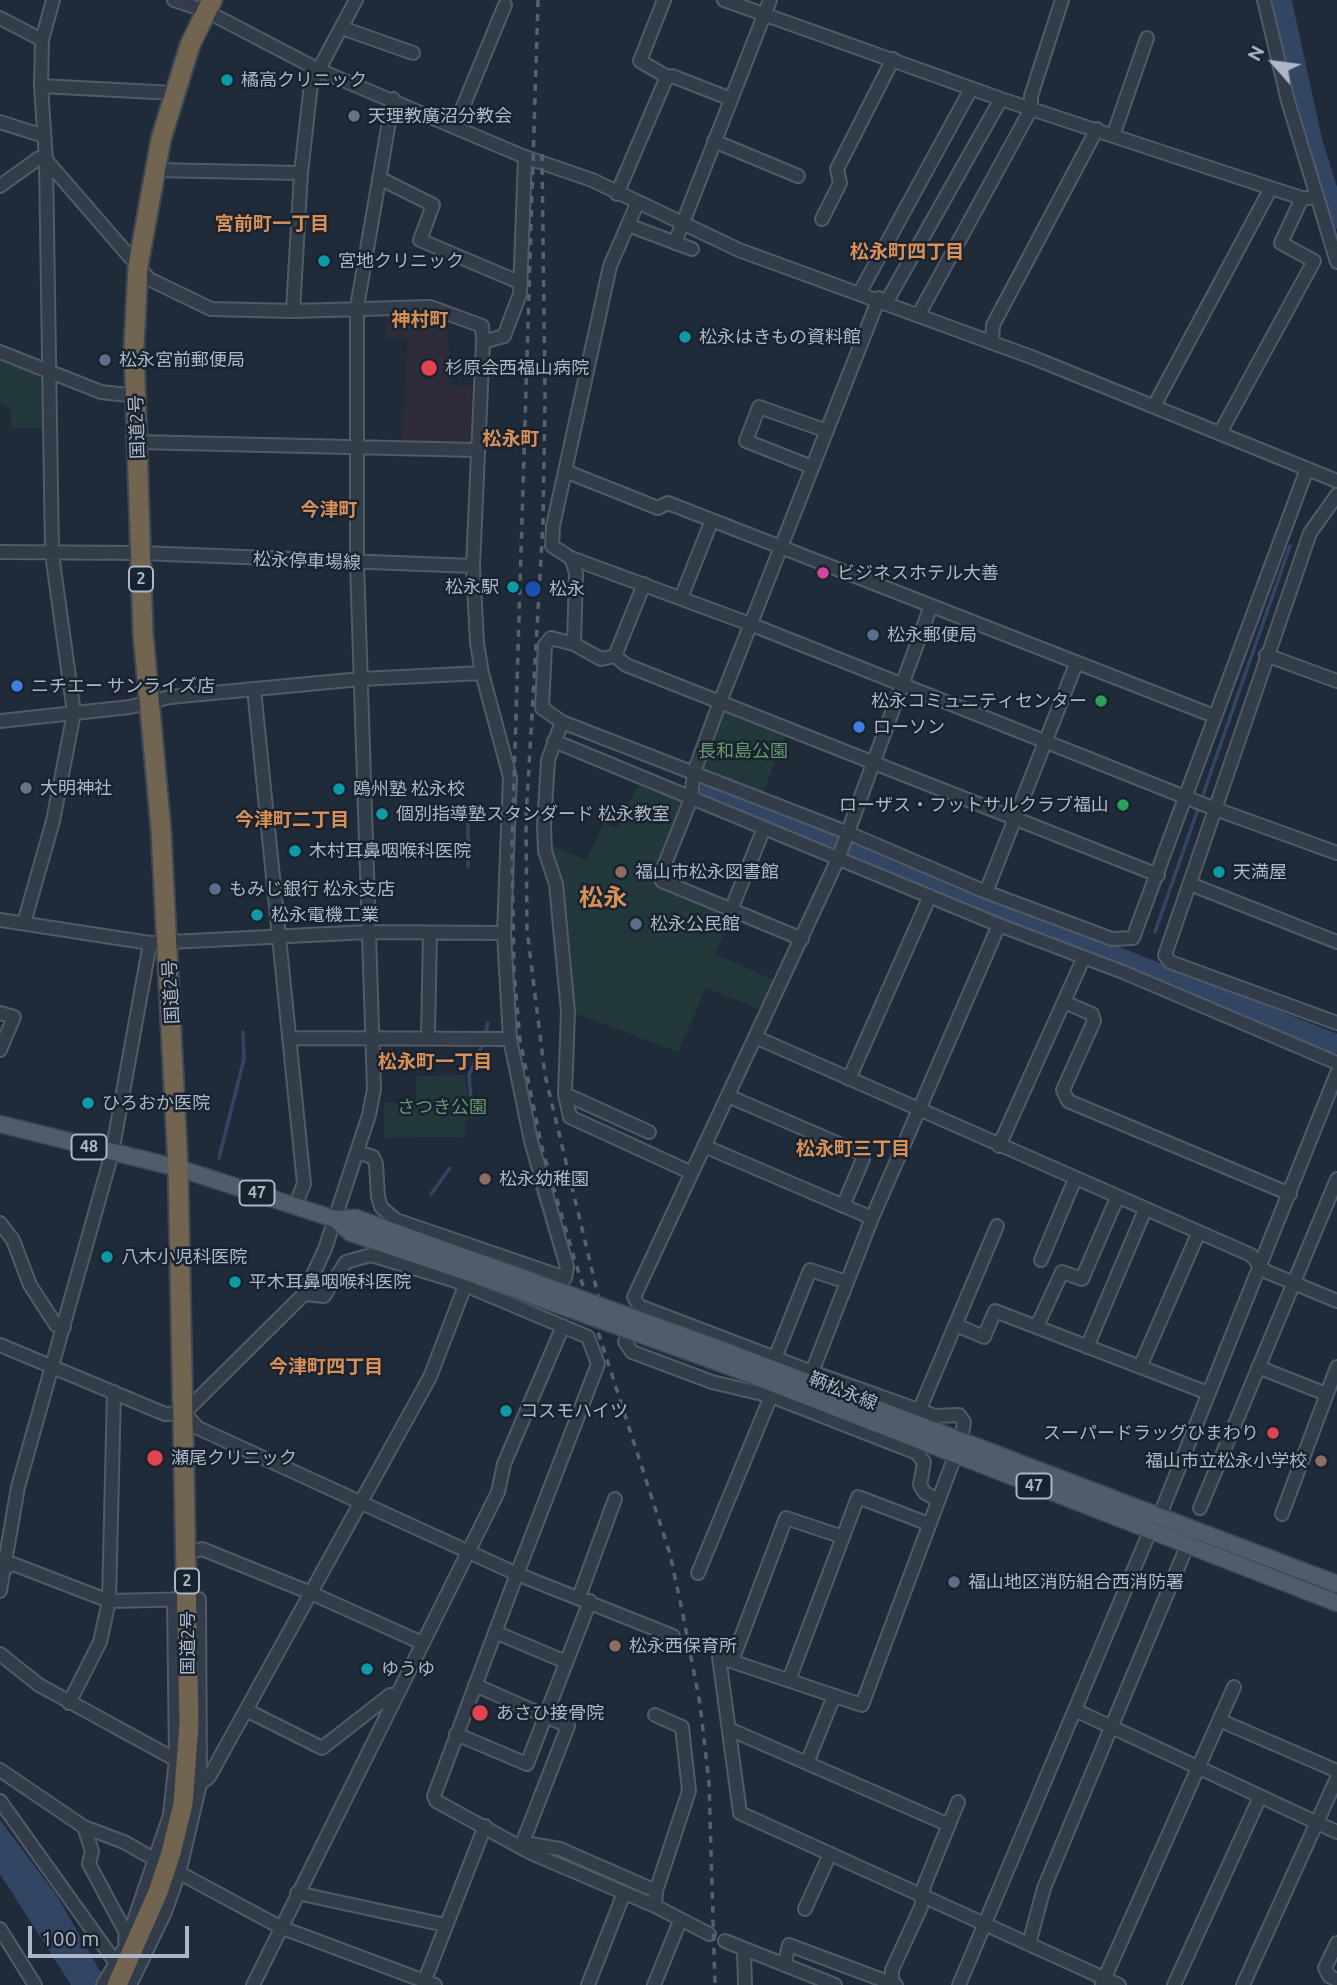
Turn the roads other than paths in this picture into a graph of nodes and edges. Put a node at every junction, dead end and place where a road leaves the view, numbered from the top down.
1 (52, 0) edge
2 (174, 0) edge
3 (356, 0) edge
4 (664, 0) edge
5 (724, 0) edge
6 (770, 0) edge
7 (1062, 0) edge
8 (1264, 0) edge
9 (505, 5) dead end
10 (209, 6) edge
11 (765, 13) junction
12 (0, 18) edge
13 (342, 28) junction
14 (1147, 38) dead end
15 (42, 40) junction
16 (414, 53) dead end
17 (893, 60) junction
18 (319, 70) junction
19 (669, 78) junction
20 (41, 86) junction
21 (971, 89) junction
22 (174, 93) junction
23 (393, 99) junction
24 (731, 99) junction
25 (1001, 100) junction
26 (1031, 109) junction
27 (0, 122) edge
28 (455, 126) junction
29 (1097, 129) junction
30 (44, 136) junction
31 (1114, 136) junction
32 (714, 141) junction
33 (525, 157) junction
34 (46, 160) junction
35 (154, 170) junction
36 (302, 173) junction
37 (798, 176) dead end
38 (379, 178) junction
39 (0, 186) edge
40 (1271, 188) junction
41 (617, 194) junction
42 (1303, 198) junction
43 (1317, 198) junction
44 (637, 204) junction
45 (822, 219) dead end
46 (681, 224) junction
47 (628, 225) junction
48 (675, 243) junction
49 (692, 249) dead end
50 (1337, 262) edge
51 (138, 266) junction
52 (521, 283) junction
53 (860, 292) junction
54 (883, 300) junction
55 (357, 307) junction
56 (293, 311) junction
57 (919, 314) junction
58 (992, 341) junction
59 (483, 342) junction
60 (0, 352) edge
61 (48, 369) junction
62 (136, 396) junction
63 (1154, 406) junction
64 (827, 431) junction
65 (1220, 433) junction
66 (138, 442) junction
67 (356, 448) junction
68 (477, 450) junction
69 (812, 467) junction
70 (1307, 469) junction
71 (565, 471) junction
72 (1337, 481) edge
73 (1337, 495) edge
74 (712, 520) junction
75 (1288, 522) junction
76 (1310, 533) junction
77 (781, 547) junction
78 (0, 551) edge
79 (141, 553) junction
80 (52, 554) junction
81 (570, 558) junction
82 (357, 563) junction
83 (473, 566) junction
84 (644, 584) junction
85 (681, 598) junction
86 (931, 606) junction
87 (750, 624) junction
88 (574, 644) junction
89 (1266, 655) junction
90 (615, 656) junction
91 (1076, 664) junction
92 (482, 673) junction
93 (361, 679) junction
94 (1337, 681) edge
95 (901, 683) junction
96 (254, 689) junction
97 (150, 702) junction
98 (720, 702) junction
99 (74, 713) junction
100 (1214, 716) junction
101 (0, 721) edge
102 (562, 722) junction
103 (554, 741) junction
104 (1046, 741) junction
105 (873, 762) junction
106 (695, 772) junction
107 (691, 799) junction
108 (1190, 799) junction
109 (1212, 808) junction
110 (1015, 819) junction
111 (764, 828) junction
112 (846, 832) junction
113 (1337, 853) edge
114 (838, 859) junction
115 (1158, 875) junction
116 (1190, 884) junction
117 (986, 892) junction
118 (930, 896) junction
119 (731, 910) junction
120 (0, 920) edge
121 (24, 923) junction
122 (999, 925) junction
123 (368, 932) junction
124 (430, 933) junction
125 (504, 933) junction
126 (278, 935) junction
127 (802, 939) junction
128 (159, 942) junction
129 (1337, 942) edge
130 (1084, 957) junction
131 (147, 966) junction
132 (170, 970) junction
133 (1064, 1002) junction
134 (0, 1013) edge
135 (1337, 1023) edge
136 (372, 1037) junction
137 (428, 1037) junction
138 (755, 1037) junction
139 (289, 1038) junction
140 (510, 1039) junction
141 (0, 1050) edge
142 (1337, 1063) edge
143 (1337, 1073) edge
144 (849, 1079) junction
145 (565, 1094) junction
146 (728, 1096) junction
147 (920, 1111) junction
148 (0, 1124) edge
149 (649, 1132) dead end
150 (704, 1146) junction
151 (999, 1146) junction
152 (357, 1152) junction
153 (112, 1153) junction
154 (178, 1168) junction
155 (692, 1172) junction
156 (1337, 1179) edge
157 (1075, 1180) junction
158 (1290, 1194) junction
159 (1117, 1198) junction
160 (295, 1206) junction
161 (843, 1206) junction
162 (1144, 1210) junction
163 (872, 1218) junction
164 (335, 1219) junction
165 (0, 1223) edge
166 (997, 1226) dead end
167 (1198, 1234) junction
168 (1041, 1260) dead end
169 (1260, 1266) junction
170 (565, 1278) junction
171 (847, 1282) junction
172 (1293, 1283) junction
173 (465, 1286) junction
174 (304, 1294) junction
175 (1337, 1301) edge
176 (639, 1306) junction
177 (548, 1320) junction
178 (956, 1325) junction
179 (563, 1326) junction
180 (1037, 1326) junction
181 (64, 1327) junction
182 (0, 1345) edge
183 (1087, 1348) junction
184 (775, 1358) junction
185 (734, 1361) junction
186 (53, 1365) junction
187 (1140, 1367) junction
188 (1258, 1367) junction
189 (1337, 1367) edge
190 (812, 1372) junction
191 (114, 1392) junction
192 (1208, 1393) junction
193 (1326, 1394) junction
194 (771, 1396) junction
195 (919, 1411) junction
196 (184, 1413) junction
197 (961, 1440) junction
198 (954, 1456) junction
199 (615, 1499) dead end
200 (939, 1500) junction
201 (362, 1503) junction
202 (1200, 1508) dead end
203 (1282, 1514) dead end
204 (1160, 1515) junction
205 (929, 1524) junction
206 (1150, 1531) junction
207 (843, 1537) junction
208 (1187, 1546) junction
209 (187, 1553) junction
210 (468, 1553) junction
211 (2, 1570) edge
212 (698, 1573) dead end
213 (517, 1574) junction
214 (1337, 1584) edge
215 (0, 1591) edge
216 (312, 1593) junction
217 (181, 1599) junction
218 (584, 1599) junction
219 (110, 1601) junction
220 (1337, 1603) edge
221 (495, 1632) junction
222 (673, 1636) dead end
223 (422, 1643) junction
224 (0, 1654) edge
225 (732, 1661) junction
226 (566, 1662) junction
227 (789, 1680) junction
228 (475, 1685) junction
229 (1234, 1687) dead end
230 (396, 1696) junction
231 (834, 1696) junction
232 (69, 1703) junction
233 (246, 1710) junction
234 (1075, 1710) junction
235 (655, 1715) dead end
236 (545, 1716) junction
237 (1219, 1720) junction
238 (1110, 1728) junction
239 (729, 1729) junction
240 (456, 1734) junction
241 (178, 1761) junction
242 (807, 1763) junction
243 (0, 1769) edge
244 (1197, 1769) junction
245 (1337, 1771) edge
246 (202, 1776) junction
247 (1337, 1778) edge
248 (1260, 1797) junction
249 (0, 1801) edge
250 (958, 1802) dead end
251 (1317, 1823) junction
252 (949, 1825) junction
253 (485, 1826) junction
254 (84, 1827) junction
255 (1337, 1832) edge
256 (523, 1845) junction
257 (830, 1854) junction
258 (159, 1862) junction
259 (177, 1872) junction
260 (656, 1891) junction
261 (297, 1892) junction
262 (624, 1893) junction
263 (922, 1896) junction
264 (654, 1906) junction
265 (805, 1909) dead end
266 (680, 1921) junction
267 (985, 1923) junction
268 (445, 1924) junction
269 (280, 1927) junction
270 (0, 1929) edge
271 (709, 1934) dead end
272 (725, 1941) dead end
273 (1337, 1942) edge
274 (1029, 1944) junction
275 (125, 1947) junction
276 (744, 1950) junction
277 (784, 1965) junction
278 (119, 1980) edge
279 (1337, 1980) edge
280 (1102, 1981) edge
281 (428, 1983) edge
282 (35, 1985) edge
283 (253, 1985) edge
284 (588, 1985) edge
285 (653, 1985) edge
286 (745, 1985) edge
287 (835, 1985) edge
288 (894, 1985) edge
289 (959, 1985) edge
290 (1119, 1985) edge
291 (1174, 1985) edge
292 (1243, 1985) edge

1 - 15 street
2 - 10 street
3 - 13 street
4 - 19 street
5 - 11 street
6 - 11 street
7 - 26 street
8 - 43 street
9 - 28 street
10 - 18 street
10 - 22 highway, 国道2号 / 2
11 - 17 street
11 - 24 street
12 - 15 street
13 - 16 street
13 - 18 street
14 - 31 street
15 - 20 street
17 - 21 street
17 - 45 street
18 - 23 street
18 - 36 street
19 - 24 street
19 - 41 street
20 - 22 street
20 - 30 street
21 - 25 street
21 - 53 street
22 - 35 highway, 国道2号 / 2
23 - 28 street
23 - 38 street
24 - 32 street
25 - 26 street
25 - 54 street
26 - 29 street
26 - 57 street
27 - 30 street
28 - 33 street
29 - 31 street
29 - 58 street
30 - 34 street
31 - 40 street
32 - 37 street
32 - 46 street
33 - 41 street
33 - 52 street
34 - 39 street
34 - 51 street
34 - 61 street
35 - 36 street
35 - 51 highway, 国道2号 / 2
36 - 56 street
38 - 52 street
38 - 55 street
40 - 42 street
40 - 63 street
41 - 44 street
42 - 43 street
42 - 65 street
43 - 50 street
44 - 46 street
44 - 47 street
46 - 48 street
46 - 53 street
47 - 48 street
47 - 71 street
48 - 49 street
51 - 56 street
51 - 62 highway, 国道2号 / 2
52 - 59 street
53 - 54 street
54 - 57 street
54 - 64 street
55 - 56 street
55 - 59 street
55 - 67 street
57 - 58 street
58 - 63 street
59 - 68 street
60 - 61 street
61 - 62 street
61 - 80 street
62 - 66 highway, 国道2号 / 2
63 - 65 street
64 - 69 street
64 - 69 street
65 - 70 street
66 - 67 street
66 - 79 highway, 国道2号 / 2
67 - 68 street
67 - 82 street
68 - 83 street
69 - 77 street
70 - 72 street
70 - 75 street
71 - 74 street
71 - 81 street
73 - 76 street
74 - 77 street
74 - 85 street
75 - 76 street
75 - 100 street
76 - 89 street
77 - 86 street
77 - 87 street
78 - 80 street, 松永停車場線
79 - 80 street, 松永停車場線
79 - 82 street, 松永停車場線
79 - 97 highway, 国道2号 / 2
80 - 99 street
81 - 84 street
81 - 88 street
82 - 83 street, 松永停車場線
82 - 93 street
83 - 92 street
84 - 85 street
84 - 90 street
85 - 87 street
86 - 91 street
86 - 95 street
87 - 95 street
87 - 98 street
88 - 90 street
88 - 102 street
89 - 94 street
89 - 109 street
90 - 98 street
91 - 100 street
91 - 104 street
92 - 93 street
92 - 125 street
93 - 96 street
93 - 123 street
95 - 104 street
95 - 105 street
96 - 97 street
96 - 126 street
97 - 99 street
97 - 128 highway, 国道2号 / 2
98 - 105 street
98 - 106 street
99 - 101 street
99 - 121 street
100 - 108 street
102 - 103 street
102 - 106 street
103 - 107 street
103 - 145 street
104 - 108 street
104 - 110 street
105 - 110 street
105 - 112 street
106 - 107 street
106 - 112 street
107 - 111 street
107 - 119 street
108 - 109 street
108 - 115 street
109 - 113 street
109 - 116 street
110 - 115 street
110 - 117 street
111 - 114 street
111 - 119 street
112 - 114 street
112 - 117 street
114 - 118 street
114 - 127 street
115 - 117 street
116 - 129 street
116 - 135 street
118 - 122 street
118 - 144 street
119 - 127 street
120 - 121 street
121 - 128 street
122 - 130 street
122 - 147 street
123 - 124 street
123 - 126 street
123 - 136 street
124 - 125 street
124 - 137 street
125 - 140 street
126 - 128 street
126 - 139 street
127 - 138 street
128 - 131 street
128 - 132 highway, 国道2号 / 2
130 - 133 street
130 - 142 street
131 - 132 street
131 - 153 street
132 - 154 highway, 国道2号 / 2
133 - 151 street
133 - 158 street
134 - 141 street
136 - 137 street
136 - 139 street
136 - 152 street
137 - 140 street
138 - 144 street
138 - 146 street
139 - 160 street
140 - 170 street
143 - 158 street
144 - 147 street
145 - 149 street
145 - 155 street
146 - 150 street
146 - 161 street
147 - 151 street
147 - 163 street
148 - 153 main road, 48
150 - 155 street
150 - 161 street
151 - 157 street
152 - 164 street
152 - 170 street
153 - 154 main road, 48
153 - 181 street
154 - 160 main road, 鞆松永線 / 47
154 - 196 highway, 国道2号 / 2
155 - 176 street
156 - 172 street
157 - 159 street
157 - 168 street
158 - 169 street
159 - 162 street
159 - 180 street
160 - 164 main road, 鞆松永線 / 47
161 - 163 street
162 - 167 street
162 - 183 street
163 - 171 street
164 - 174 street
164 - 185 main road, 鞆松永線 / 47, bridge
165 - 181 street
166 - 178 street
167 - 169 street
167 - 187 street
169 - 172 street
169 - 192 street
170 - 177 street
171 - 184 street
171 - 190 street
172 - 175 street
172 - 188 street
173 - 174 street
173 - 177 street
173 - 201 street
174 - 196 street
176 - 184 street
176 - 194 street
177 - 179 street
178 - 180 street
178 - 195 street
179 - 210 street
179 - 213 street
180 - 183 street
181 - 186 street
182 - 186 street
183 - 187 street
184 - 190 street
185 - 197 main road, 鞆松永線 / 47
185 - 198 main road, 鞆松永線 / 47
186 - 191 street
186 - 211 street
187 - 192 street
188 - 193 street
188 - 202 street
189 - 193 street
190 - 195 street
191 - 196 street
191 - 219 street
192 - 204 street
193 - 203 street
194 - 200 street
194 - 212 street
195 - 197 street
196 - 201 street
196 - 209 highway, 国道2号 / 2
197 - 198 street
197 - 204 main road, 鞆松永線 / 47
198 - 200 street
198 - 206 main road, 鞆松永線 / 47
199 - 218 street
200 - 205 street
201 - 210 street
201 - 216 street
204 - 206 street
204 - 214 main road, 鞆松永線 / 47
205 - 207 street
205 - 231 street
206 - 208 main road, 鞆松永線 / 47
206 - 234 street
207 - 225 street
207 - 227 street
208 - 220 main road, 鞆松永線 / 47
208 - 238 street
209 - 216 street
209 - 217 highway, 国道2号 / 2
210 - 213 street
210 - 223 street
211 - 215 street
211 - 219 street
213 - 218 street
213 - 221 street
216 - 223 street
216 - 233 street
217 - 219 street
217 - 241 street
217 - 246 street
217 - 278 highway, 国道2号 / 2
218 - 222 street
218 - 226 street
219 - 232 street
221 - 226 street
221 - 228 street
223 - 230 street
224 - 232 street
225 - 227 street
225 - 239 street
226 - 236 street
227 - 231 street
228 - 236 street
228 - 240 street
229 - 237 street
230 - 233 street
230 - 261 street
231 - 242 street
232 - 241 street
233 - 246 street
234 - 238 street
234 - 267 street
235 - 260 street
236 - 240 street
236 - 256 street
237 - 244 street
237 - 245 street
238 - 244 street
238 - 274 street
239 - 242 street
239 - 257 street
240 - 253 street
241 - 258 street
242 - 252 street
243 - 254 street
244 - 248 street
244 - 280 street
246 - 259 street
247 - 251 street
248 - 251 street
248 - 291 street
249 - 278 street
250 - 252 street
251 - 255 street
251 - 292 street
252 - 263 street
253 - 256 street
253 - 268 street
254 - 258 street
254 - 275 street
256 - 260 street
256 - 262 street
257 - 263 street
257 - 265 street
258 - 275 street
259 - 269 street
259 - 278 street
260 - 264 street
261 - 268 street
261 - 269 street
262 - 264 street
262 - 284 street
263 - 267 street
263 - 288 street
264 - 266 street
266 - 271 street
266 - 285 street
267 - 274 street
267 - 289 street
268 - 281 street
269 - 281 street
269 - 283 street
270 - 282 street
272 - 276 street
273 - 279 street
274 - 280 street
275 - 278 street
276 - 277 street
276 - 286 street
277 - 287 street
277 - 288 street
280 - 290 street

